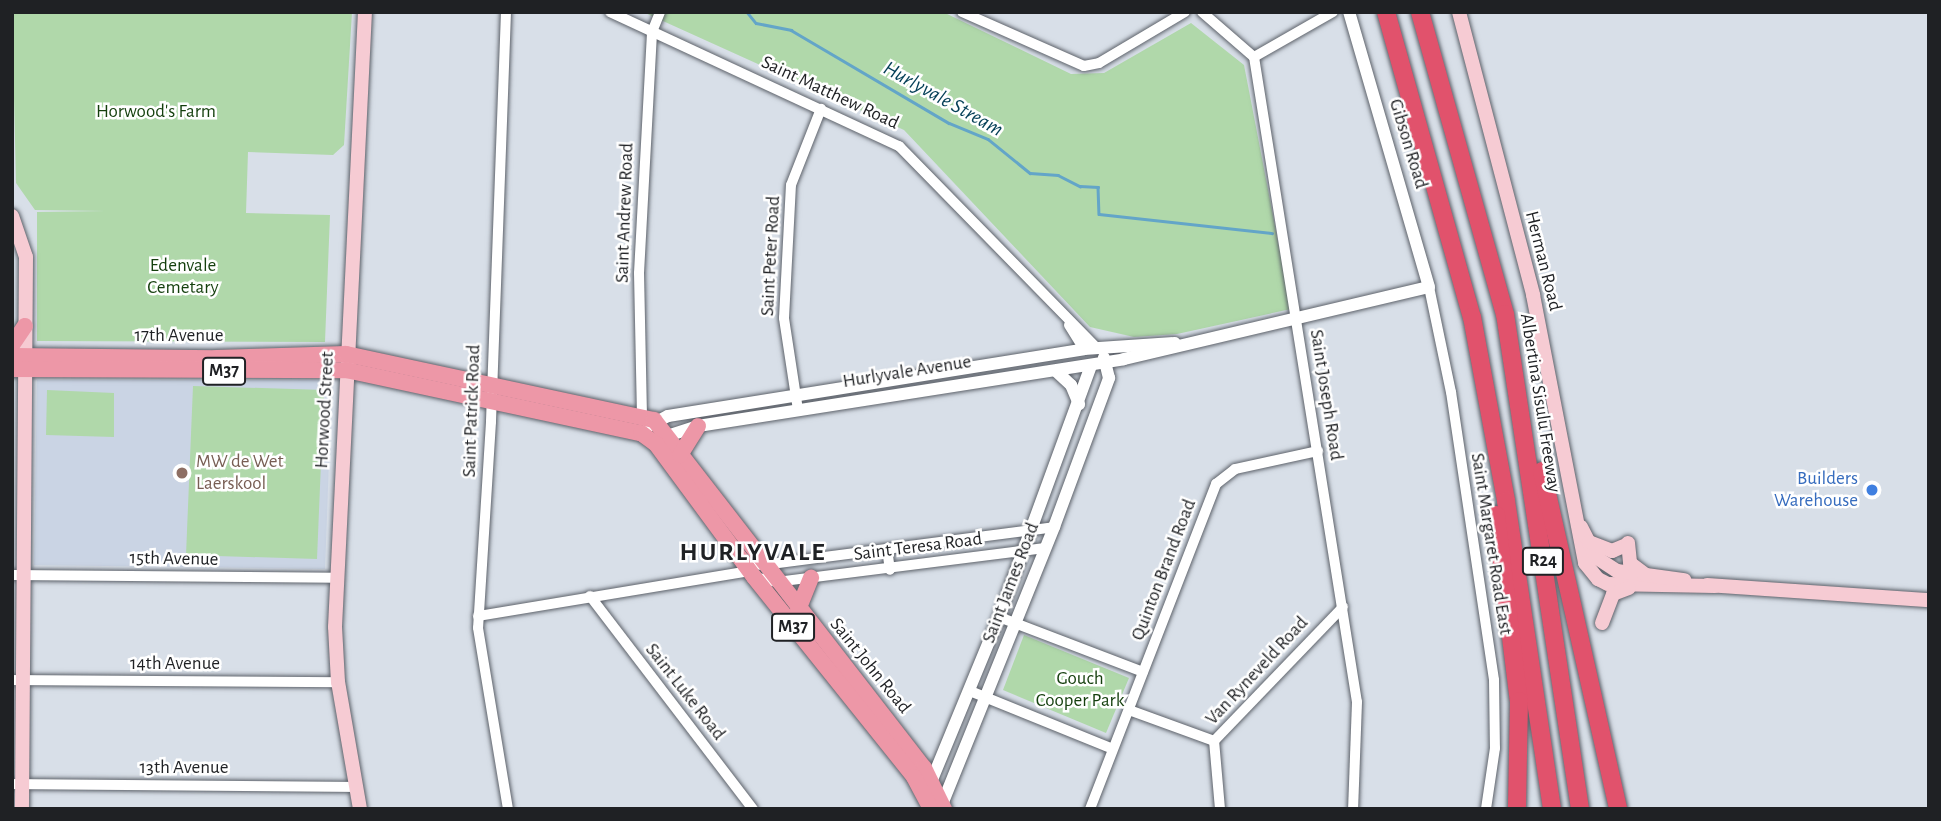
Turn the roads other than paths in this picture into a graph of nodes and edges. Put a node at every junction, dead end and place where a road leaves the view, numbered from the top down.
1 (365, 12) edge
2 (506, 12) edge
3 (610, 12) edge
4 (660, 12) edge
5 (962, 12) edge
6 (1185, 12) edge
7 (1202, 12) edge
8 (1333, 12) edge
9 (1349, 12) edge
10 (1386, 12) edge
11 (1420, 12) edge
12 (1459, 12) edge
13 (652, 33) junction
14 (1254, 57) junction
15 (821, 109) junction
16 (12, 216) edge
17 (1429, 287) junction
18 (1505, 313) junction
19 (1472, 317) junction
20 (1297, 320) junction
21 (25, 326) junction
22 (1186, 344) junction
23 (12, 345) edge
24 (1090, 348) junction
25 (1124, 359) junction
26 (346, 362) junction
27 (1107, 362) junction
28 (19, 363) edge
29 (1091, 365) junction
30 (1056, 371) junction
31 (1109, 378) junction
32 (491, 393) junction
33 (796, 396) junction
34 (1079, 404) junction
35 (798, 410) junction
36 (648, 418) junction
37 (698, 426) junction
38 (609, 427) junction
39 (641, 433) junction
40 (661, 439) junction
41 (1318, 451) junction
42 (675, 459) junction
43 (18, 471) edge
44 (1579, 522) junction
45 (1054, 527) junction
46 (1032, 530) junction
47 (1589, 542) junction
48 (1046, 548) junction
49 (887, 549) junction
50 (1024, 551) junction
51 (753, 569) junction
52 (890, 570) junction
53 (18, 575) edge
54 (1646, 575) junction
55 (336, 578) junction
56 (811, 578) junction
57 (776, 582) junction
58 (1715, 586) junction
59 (1634, 587) junction
60 (590, 596) junction
61 (1929, 600) edge
62 (1343, 607) junction
63 (798, 610) junction
64 (478, 616) junction
65 (999, 617) junction
66 (1016, 623) junction
67 (1602, 623) dead end
68 (1143, 672) junction
69 (17, 680) edge
70 (338, 682) junction
71 (970, 691) junction
72 (987, 697) junction
73 (1129, 710) junction
74 (1214, 741) junction
75 (1113, 749) junction
76 (17, 784) edge
77 (356, 787) junction
78 (928, 787) junction
79 (748, 807) edge
80 (938, 807) edge
81 (22, 809) edge
82 (360, 809) edge
83 (508, 809) edge
84 (1090, 809) edge
85 (1220, 809) edge
86 (1353, 809) edge
87 (1486, 809) edge
88 (1517, 809) edge
89 (1552, 809) edge
90 (1580, 809) edge
91 (1618, 809) edge

1 - 26 main road, Horwood Street
2 - 32 street, Saint Patrick Road
3 - 13 street, Saint Matthew Road
4 - 13 street, Saint Andrew Road
5 - 6 street
7 - 14 street
8 - 14 street
9 - 17 street, Gibson Road
10 - 19 highway, R24
11 - 18 highway, Albertina Sisulu Freeway / R24
12 - 44 main road, Herman Road
13 - 15 street, Saint Matthew Road
13 - 36 street, Saint Andrew Road
14 - 20 street, Saint Joseph Road
15 - 24 street, Saint Matthew Road
15 - 33 street, Saint Peter Road
16 - 21 main road
17 - 20 street, Hurlyvale Avenue
17 - 87 street, Saint Margaret Road East
18 - 90 highway, Albertina Sisulu Freeway / R24
18 - 91 highway
19 - 88 highway
19 - 89 highway, R24
20 - 22 street, Hurlyvale Avenue
20 - 41 street, Saint Joseph Road
21 - 23 main road
21 - 28 main road
22 - 24 street, Hurlyvale Avenue
22 - 25 street, Hurlyvale Avenue
24 - 27 street, Saint Matthew Road
24 - 29 street, Saint Matthew Road
24 - 33 street, Hurlyvale Avenue
25 - 27 street, Hurlyvale Avenue
25 - 31 street
26 - 28 main road, 17th Avenue / M37
26 - 32 main road, Hurlyvale Avenue / M37
26 - 55 main road, Horwood Street
27 - 29 street, Hurlyvale Avenue
27 - 31 street, Saint James Road
28 - 43 main road
29 - 30 street, Hurlyvale Avenue
29 - 34 street, Saint James Road
30 - 34 street
30 - 35 street, Hurlyvale Avenue
31 - 45 street, Saint James Road
32 - 36 main road, Hurlyvale Avenue / M37
32 - 38 main road, Hurlyvale Avenue / M37
32 - 64 street, Saint Patrick Road
33 - 35 street, Saint Peter Road
33 - 36 street, Hurlyvale Avenue
34 - 46 street, Saint James Road
35 - 37 street, Hurlyvale Avenue
36 - 39 street
36 - 40 main road, Saint John Road / M37
37 - 40 street, Hurlyvale Avenue
37 - 42 main road
38 - 39 main road, Hurlyvale Avenue / M37
38 - 42 main road
39 - 40 main road, Hurlyvale Avenue / M37
40 - 42 main road, Saint John Road / M37
41 - 62 street, Saint Joseph Road
41 - 68 street, Quinton Brand Road
42 - 51 main road, Saint John Road / M37
43 - 53 main road
44 - 47 main road, Herman Road
44 - 59 main road, Herman Road
45 - 46 street, Saint Teresa Road
45 - 48 street, Saint James Road
46 - 49 street, Saint Teresa Road
46 - 50 street, Saint James Road
47 - 54 main road, Herman Road
47 - 54 main road
48 - 50 street, Saint Teresa Road
48 - 66 street, Saint James Road
49 - 51 street, Saint Teresa Road
49 - 52 street
50 - 52 street, Saint Teresa Road
50 - 65 street, Saint James Road
51 - 57 main road, Saint John Road / M37
51 - 60 street, Saint Teresa Road
51 - 78 main road, Saint John Road / M37
52 - 56 street, Saint Teresa Road
53 - 55 street, 15th Avenue
53 - 69 main road
54 - 58 main road, Herman Road
55 - 70 main road, Horwood Street
56 - 57 street, Saint Teresa Road
56 - 63 main road
57 - 63 main road, Saint John Road / M37
58 - 59 main road, Herman Road
58 - 61 main road, Herman Road
59 - 67 main road
60 - 64 street, Saint Teresa Road
60 - 79 street, Saint Luke Road
62 - 74 street, Van Ryneveld Road
62 - 86 street, Saint Joseph Road
63 - 78 main road, Saint John Road / M37
64 - 83 street, Saint Patrick Road
65 - 66 street
65 - 71 street, Saint James Road
66 - 68 street
66 - 72 street, Saint James Road
68 - 73 street, Quinton Brand Road
69 - 70 street, 14th Avenue
69 - 76 main road
70 - 77 main road, Horwood Street
71 - 72 street
71 - 78 street, Saint James Road
72 - 75 street
72 - 80 street, Saint James Road
73 - 74 street
73 - 75 street, Quinton Brand Road
74 - 85 street, Van Ryneveld Road
75 - 84 street, Quinton Brand Road
76 - 77 street, 13th Avenue
76 - 81 main road
77 - 82 main road, Horwood Street
78 - 80 main road, Saint John Road / M37

